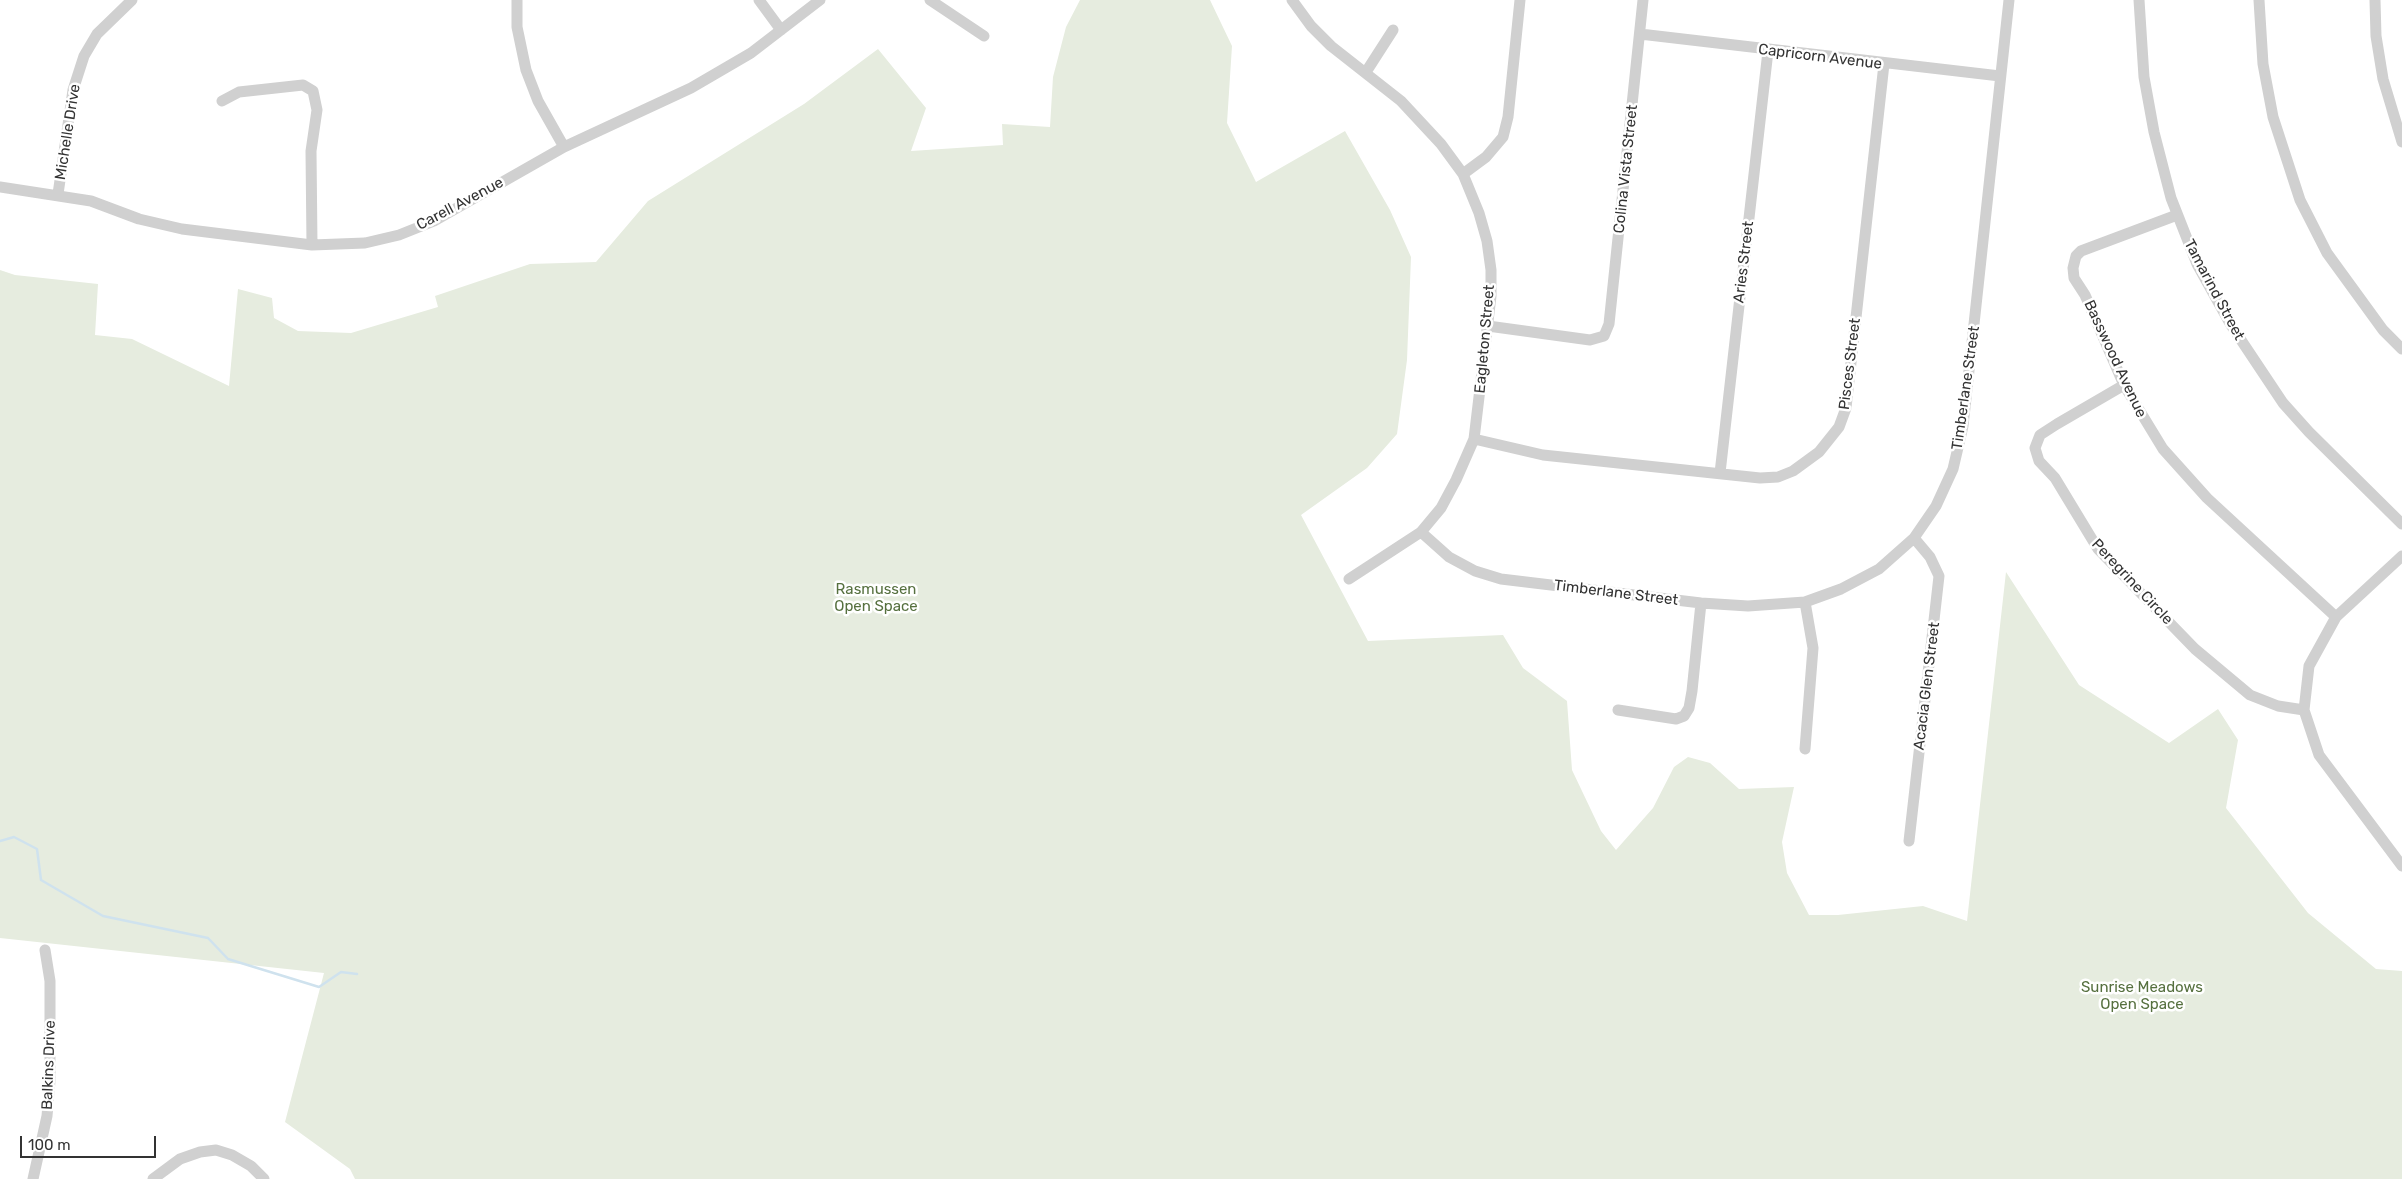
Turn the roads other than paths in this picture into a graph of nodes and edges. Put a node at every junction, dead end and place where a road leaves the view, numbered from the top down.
1 (132, 0) edge
2 (517, 0) edge
3 (759, 0) edge
4 (820, 0) edge
5 (930, 0) edge
6 (1292, 0) edge
7 (1520, 0) edge
8 (1643, 0) edge
9 (2009, 0) edge
10 (2138, 0) edge
11 (2259, 0) edge
12 (2375, 0) edge
13 (781, 30) junction
14 (1393, 30) dead end
15 (1640, 34) junction
16 (984, 36) dead end
17 (1768, 51) junction
18 (1884, 64) junction
19 (1366, 72) junction
20 (2000, 76) junction
21 (222, 101) dead end
22 (2402, 142) edge
23 (564, 147) junction
24 (1463, 174) junction
25 (0, 187) edge
26 (58, 194) junction
27 (2177, 216) junction
28 (312, 245) junction
29 (1488, 326) junction
30 (2402, 349) edge
31 (2124, 385) junction
32 (1474, 439) junction
33 (1720, 474) junction
34 (2402, 524) edge
35 (1421, 532) junction
36 (1914, 538) junction
37 (2402, 556) edge
38 (1348, 580) dead end
39 (1805, 602) junction
40 (1702, 603) junction
41 (2336, 617) junction
42 (1618, 710) dead end
43 (2304, 710) junction
44 (1805, 749) dead end
45 (1909, 841) dead end
46 (2402, 866) edge
47 (45, 950) dead end
48 (33, 1179) edge
49 (153, 1179) edge
50 (264, 1179) edge

1 - 26 street, Michelle Drive
2 - 23 street
3 - 13 street
4 - 13 street, Carell Avenue
5 - 16 street
6 - 19 street, Eagleton Street
7 - 24 street
8 - 15 street, Colina Vista Street
9 - 20 street, Timberlane Street
10 - 27 street, Tamarind Street
11 - 30 street
12 - 22 street
13 - 23 street, Carell Avenue
14 - 19 street
15 - 17 street, Capricorn Avenue
15 - 29 street, Colina Vista Street
17 - 18 street, Capricorn Avenue
17 - 33 street, Aries Street
18 - 20 street, Capricorn Avenue
18 - 33 street, Pisces Street
19 - 24 street, Eagleton Street
20 - 36 street, Timberlane Street
21 - 28 street
23 - 28 street, Carell Avenue
24 - 29 street, Eagleton Street
25 - 26 street, Carell Avenue
26 - 28 street, Carell Avenue
27 - 31 street, Basswood Avenue
27 - 34 street, Tamarind Street
29 - 32 street, Eagleton Street
31 - 41 street, Basswood Avenue
31 - 43 street, Peregrine Circle
32 - 33 street, Pisces Street
32 - 35 street, Eagleton Street
35 - 38 street, Eagleton Street
35 - 40 street, Timberlane Street
36 - 39 street, Timberlane Street
36 - 45 street, Acacia Glen Street
37 - 41 street
39 - 40 street, Timberlane Street
39 - 44 street
40 - 42 street
41 - 43 street
43 - 46 street
47 - 48 street, Balkins Drive
49 - 50 street

